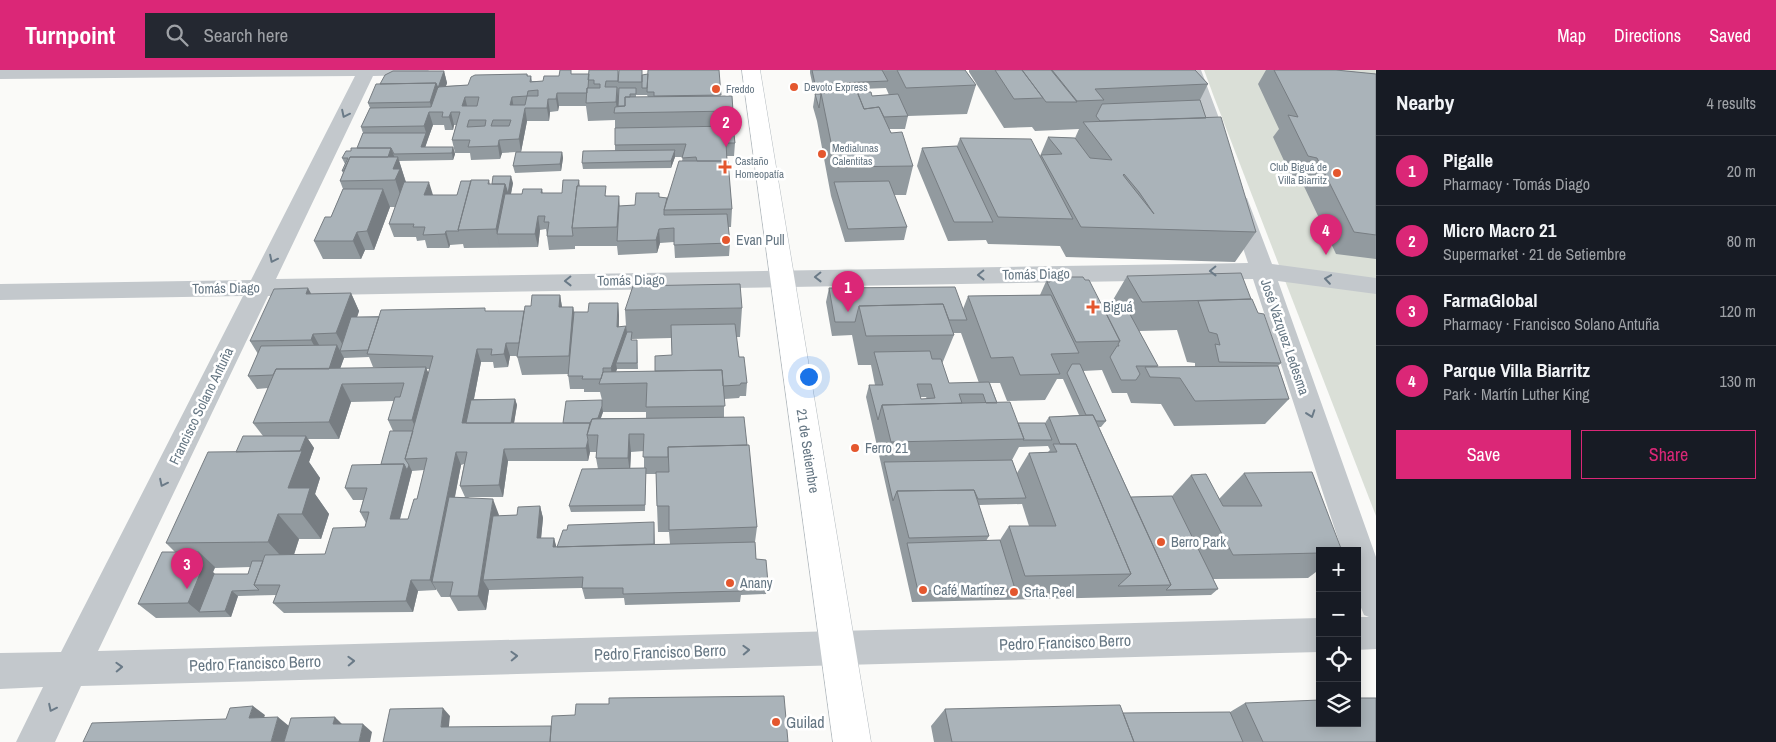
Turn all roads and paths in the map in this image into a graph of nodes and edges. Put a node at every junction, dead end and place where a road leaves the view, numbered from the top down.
1 (367, 70) edge
2 (420, 70) edge
3 (751, 70) edge
4 (1192, 70) edge
5 (0, 74) edge
6 (1262, 270) junction
7 (782, 278) junction
8 (1376, 286) edge
9 (259, 287) junction
10 (0, 292) edge
11 (1376, 604) edge
12 (1376, 633) edge
13 (1361, 634) edge
14 (1316, 635) edge
15 (838, 648) junction
16 (71, 668) junction
17 (0, 671) edge
18 (35, 742) edge
19 (852, 742) edge

1 - 2 street
1 - 5 street
1 -> 9 street, Francisco Solano Antuña
3 - 7 street, 21 de Setiembre
4 - 6 street, José Vázquez Ledesma
6 -> 7 street, Tomás Diago
8 -> 6 street, Tomás Diago
6 -> 11 street, José Vázquez Ledesma
7 -> 9 street, Tomás Diago
7 - 15 street, 21 de Setiembre
9 - 10 street, Tomás Diago
9 -> 16 street, Francisco Solano Antuña
12 - 13 street
14 - 15 street, Pedro Francisco Berro
16 -> 15 street, Pedro Francisco Berro
15 - 19 street, 21 de Setiembre
16 - 17 street, Pedro Francisco Berro
16 -> 18 street, Francisco Solano Antuña

